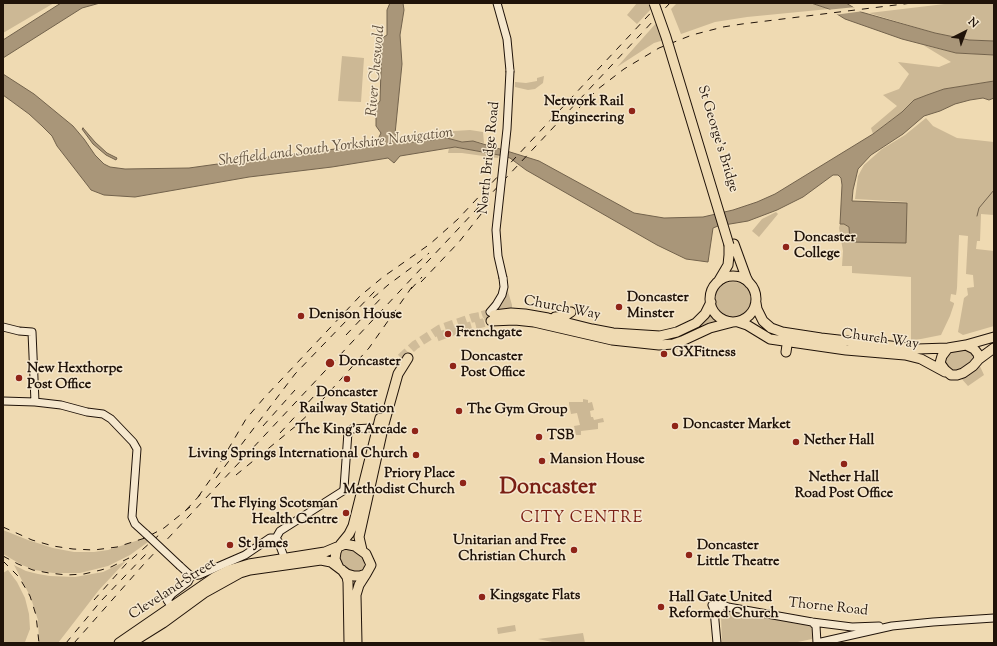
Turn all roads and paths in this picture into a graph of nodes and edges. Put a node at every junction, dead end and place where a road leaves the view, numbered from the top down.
1 (497, 3) edge
2 (654, 3) edge
3 (659, 3) edge
4 (731, 244) junction
5 (717, 283) junction
6 (750, 283) junction
7 (711, 302) junction
8 (756, 303) junction
9 (571, 312) dead end
10 (490, 316) joint
11 (511, 317) junction
12 (548, 318) junction
13 (735, 322) junction
14 (766, 325) junction
15 (3, 327) edge
16 (994, 337) edge
17 (786, 342) junction
18 (644, 344) junction
19 (966, 345) junction
20 (948, 348) junction
21 (994, 348) edge
22 (786, 352) dead end
23 (651, 353) dead end
24 (979, 359) junction
25 (949, 374) junction
26 (3, 401) edge
27 (35, 402) junction
28 (375, 434) junction
29 (276, 538) junction
30 (339, 546) junction
31 (362, 550) junction
32 (284, 559) junction
33 (340, 569) junction
34 (366, 574) junction
35 (191, 576) junction
36 (169, 604) junction
37 (184, 608) junction
38 (994, 618) edge
39 (812, 622) junction
40 (887, 627) junction
41 (120, 643) edge
42 (131, 643) edge
43 (349, 643) edge
44 (357, 643) edge
45 (717, 643) edge
46 (817, 643) edge

1 - 10 street, North Bridge Road, bridge
2 - 4 highway, St George's Bridge, bridge
3 - 4 highway, St George's Bridge
4 - 5 highway, St George's Bridge
4 - 6 highway, St George's Bridge
5 - 6 highway
5 - 7 highway
6 - 8 highway
7 - 12 highway, Church Way
7 - 13 highway
8 - 13 highway
8 - 14 highway
9 - 12 highway
10 - 11 highway, Church Way
11 - 12 highway, Church Way
11 - 18 highway, Church Way
13 - 17 highway, Church Way
13 - 18 highway, Church Way
14 - 17 highway
14 - 20 highway, Church Way
15 - 27 street
16 - 19 highway
17 - 22 highway
17 - 25 highway, Church Way
18 - 23 highway
19 - 20 highway
19 - 24 highway
20 - 25 highway
21 - 24 highway
24 - 25 highway
26 - 27 street
27 - 35 street, bridge
28 - 29 street
28 - 30 highway
28 - 31 highway
29 - 32 street
29 - 35 street
30 - 31 highway
30 - 32 highway, Cleveland Street
30 - 33 highway
31 - 34 highway
32 - 33 highway, Cleveland Street
32 - 36 highway, Cleveland Street
32 - 37 highway, Cleveland Street
33 - 34 highway
33 - 43 highway
34 - 44 highway
35 - 36 street
36 - 37 street
36 - 41 highway, Cleveland Street
37 - 42 highway, Cleveland Street
38 - 40 street, Thorne Road
39 - 40 street, Thorne Road
39 - 45 street, Thorne Road
39 - 46 street
40 - 46 street, Thorne Road

